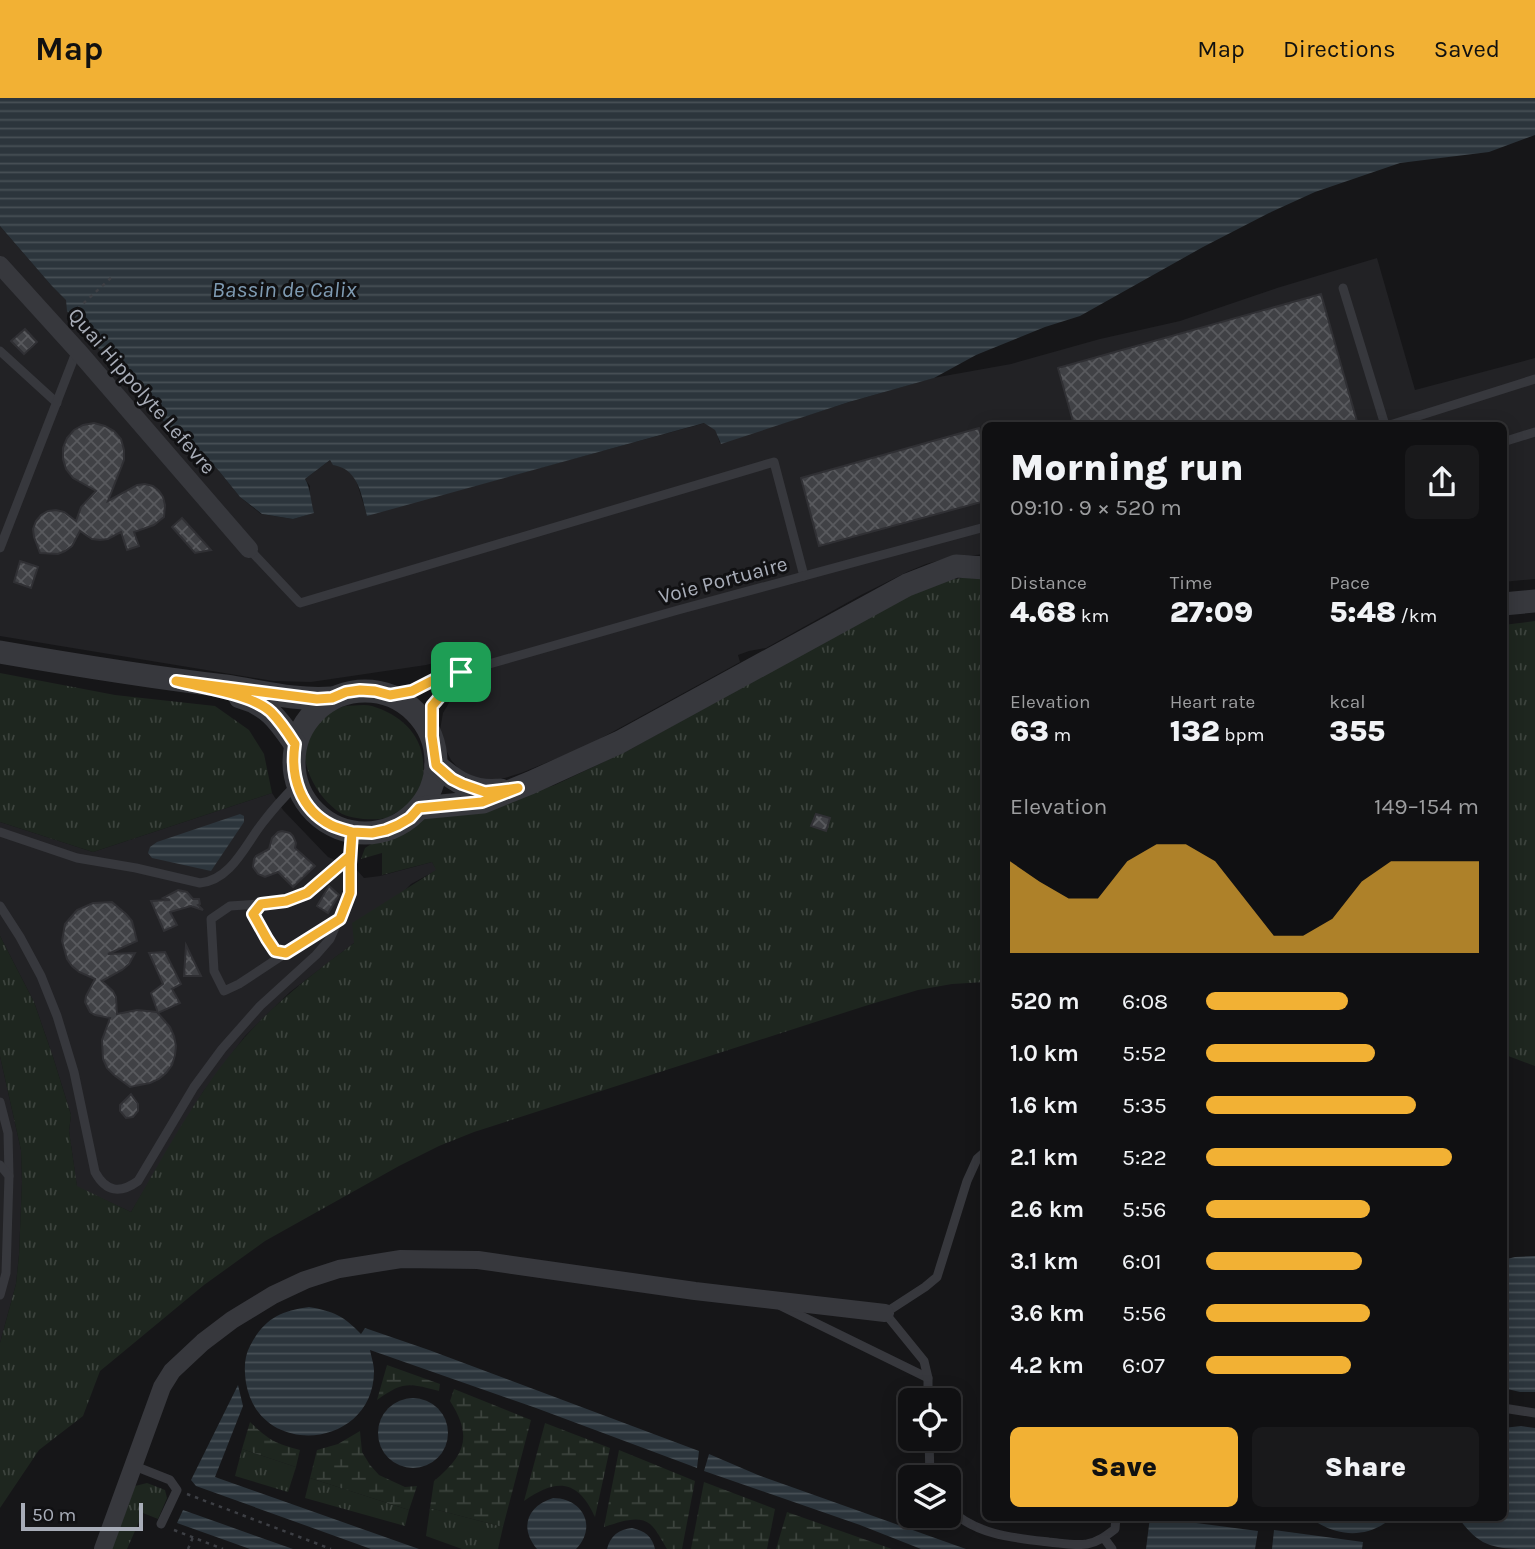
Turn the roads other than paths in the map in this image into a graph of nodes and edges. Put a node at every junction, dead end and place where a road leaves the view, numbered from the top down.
1 (0, 265) edge
2 (1343, 288) dead end
3 (77, 350) junction
4 (0, 351) edge
5 (1535, 379) edge
6 (57, 402) junction
7 (1384, 422) edge
8 (1399, 422) edge
9 (1535, 432) edge
10 (1507, 442) edge
11 (982, 528) edge
12 (0, 548) edge
13 (249, 549) joint
14 (982, 568) edge
15 (804, 576) junction
16 (1535, 601) edge
17 (1507, 604) edge
18 (0, 652) edge
19 (465, 671) junction
20 (176, 681) junction
21 (390, 695) junction
22 (332, 698) junction
23 (432, 736) junction
24 (295, 744) junction
25 (436, 765) junction
26 (297, 784) junction
27 (518, 788) junction
28 (419, 808) junction
29 (0, 832) edge
30 (352, 832) junction
31 (350, 856) junction
32 (261, 904) junction
33 (0, 906) edge
34 (340, 919) junction
35 (286, 953) junction
36 (0, 1102) edge
37 (982, 1155) edge
38 (0, 1165) edge
39 (9, 1176) junction
40 (0, 1295) edge
41 (766, 1299) junction
42 (885, 1313) junction
43 (928, 1378) junction
44 (928, 1388) edge
45 (1507, 1409) edge
46 (1535, 1413) edge
47 (132, 1465) junction
48 (961, 1519) edge
49 (1116, 1521) edge
50 (161, 1524) road end
51 (1104, 1538) junction
52 (103, 1549) edge
53 (1112, 1549) edge

1 - 3 street, Quai Hippolyte Lefevre
2 - 7 lane
3 - 6 lane
3 - 13 street, Quai Hippolyte Lefevre
4 - 6 lane
5 - 8 lane
6 - 12 lane
9 - 10 lane
11 - 15 lane, Voie Portuaire
13 - 15 lane
14 - 27 street
15 - 19 lane, Voie Portuaire
16 - 17 street
18 - 20 street
19 - 21 lane, Voie Portuaire
19 - 23 lane
20 - 22 street
20 - 24 street
21 - 22 street
21 - 23 street
22 - 24 street
23 - 25 street
24 - 26 street
25 - 27 street
25 - 28 street
26 - 29 lane
26 - 30 street
27 - 28 street
28 - 30 street
30 - 31 lane
31 - 32 lane
31 - 34 lane
32 - 35 lane
32 - 35 lane
33 - 34 lane
34 - 35 lane
36 - 39 lane
37 - 42 lane
38 - 39 lane
39 - 40 lane
41 - 42 street
41 - 43 lane
41 - 47 street
42 - 43 lane
43 - 44 lane
45 - 46 lane
47 - 50 lane
47 - 52 street
48 - 51 lane
49 - 51 lane
51 - 53 lane

